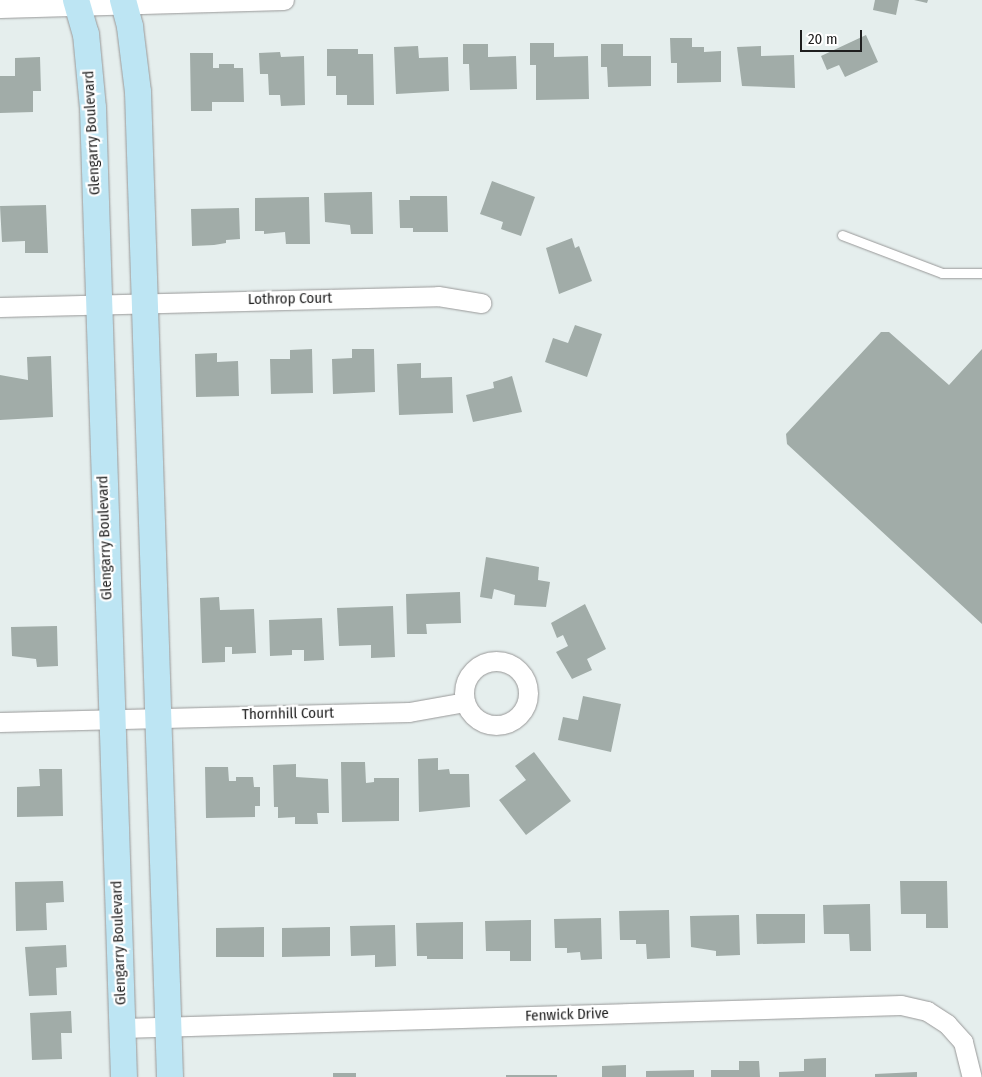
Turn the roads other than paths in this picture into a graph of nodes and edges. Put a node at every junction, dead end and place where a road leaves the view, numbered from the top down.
1 (284, 0) edge
2 (123, 2) edge
3 (77, 3) edge
4 (0, 8) edge
5 (842, 235) dead end
6 (982, 273) edge
7 (144, 302) junction
8 (481, 303) dead end
9 (98, 304) junction
10 (0, 307) edge
11 (465, 702) dead end
12 (156, 717) junction
13 (111, 719) junction
14 (0, 722) edge
15 (167, 1027) junction
16 (122, 1028) junction
17 (124, 1077) edge
18 (170, 1077) edge
19 (972, 1077) edge

1 - 2 street
2 - 3 street
2 - 7 street
3 - 4 street
3 - 9 street, Glengarry Boulevard
5 - 6 lane
7 - 8 street, Lothrop Court
7 - 9 street, Lothrop Court
7 - 12 street
9 - 10 street, Lothrop Court
9 - 13 street, Glengarry Boulevard
11 - 12 street, Thornhill Court
12 - 13 street, Thornhill Court
12 - 15 street
13 - 14 street, Thornhill Court
13 - 16 street, Glengarry Boulevard
15 - 16 street, Fenwick Drive
15 - 18 street
15 - 19 street, Fenwick Drive
16 - 17 street, Glengarry Boulevard

